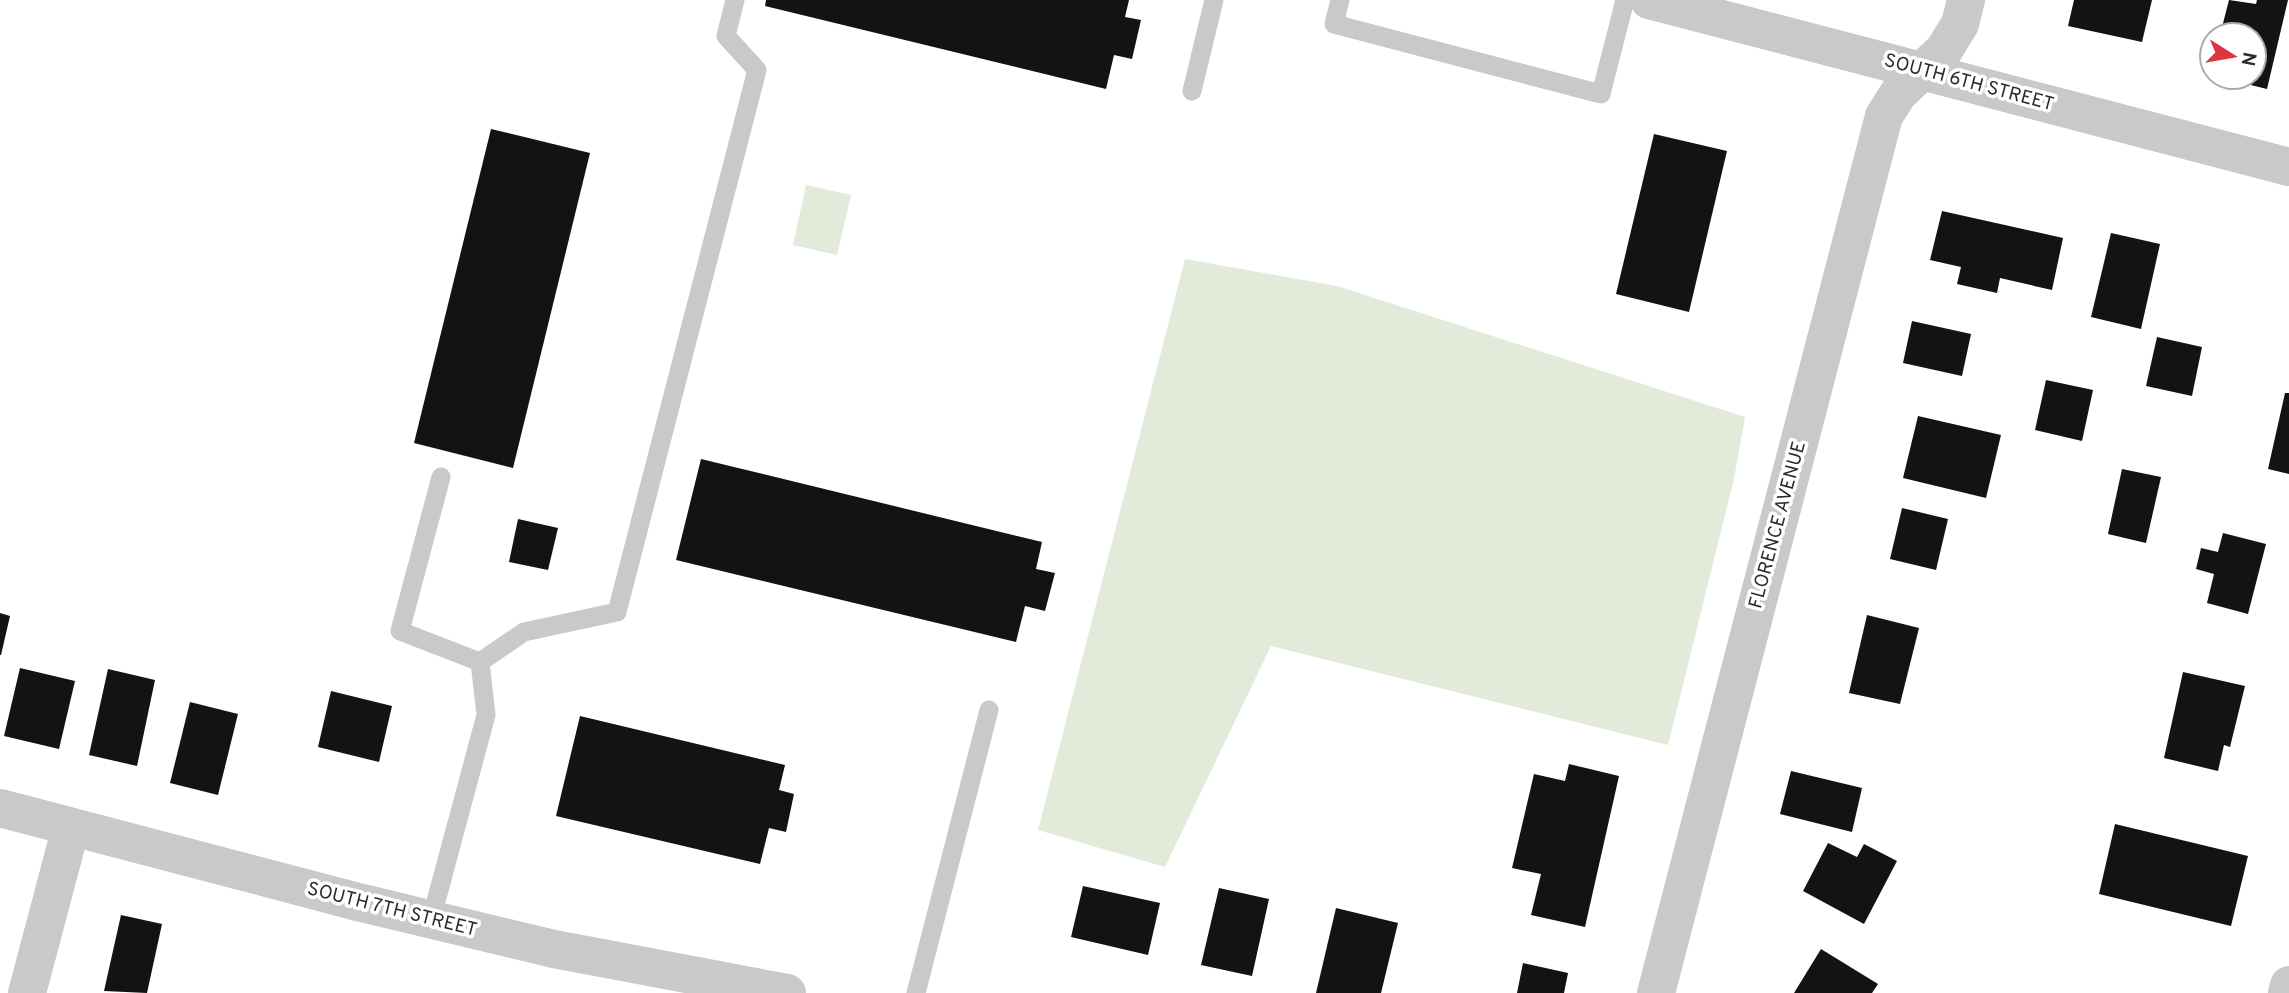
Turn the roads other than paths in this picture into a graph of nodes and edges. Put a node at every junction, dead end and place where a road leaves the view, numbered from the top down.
1 (735, 0) edge
2 (1214, 0) edge
3 (1340, 0) edge
4 (1625, 0) edge
5 (1649, 0) edge
6 (1966, 0) edge
7 (1924, 71) junction
8 (1192, 91) dead end
9 (2289, 167) edge
10 (441, 478) dead end
11 (480, 662) junction
12 (989, 710) dead end
13 (0, 808) edge
14 (71, 827) junction
15 (432, 920) junction
16 (2289, 985) edge
17 (27, 993) edge
18 (787, 993) edge
19 (916, 993) edge
20 (1656, 993) edge
21 (2287, 993) edge

1 - 11 lane
2 - 8 lane
3 - 4 lane
5 - 7 street, SOUTH 6TH STREET
6 - 7 street, FLORENCE AVENUE
7 - 9 street, SOUTH 6TH STREET
7 - 20 street, FLORENCE AVENUE
10 - 11 lane
11 - 15 lane
12 - 19 lane
13 - 14 street, SOUTH 7TH STREET
14 - 15 street, SOUTH 7TH STREET
14 - 17 street
15 - 18 street, SOUTH 7TH STREET
16 - 21 street

